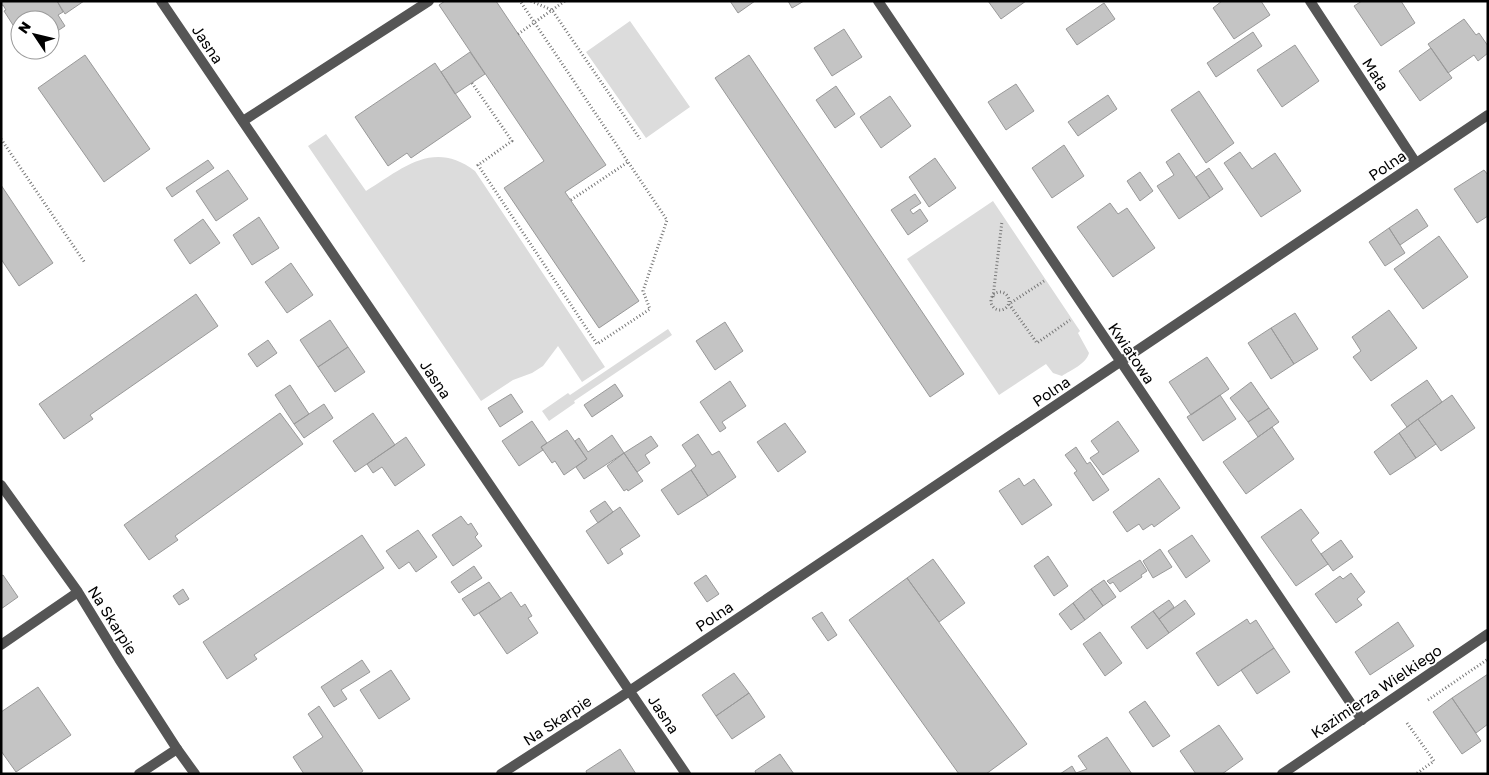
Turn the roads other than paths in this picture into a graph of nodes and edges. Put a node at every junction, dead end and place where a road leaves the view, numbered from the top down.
1 (161, 1) edge
2 (429, 1) edge
3 (878, 1) edge
4 (1310, 1) edge
5 (1488, 115) edge
6 (243, 121) junction
7 (1416, 163) junction
8 (1120, 361) junction
9 (1, 485) edge
10 (78, 592) junction
11 (1488, 634) edge
12 (1, 645) edge
13 (630, 690) junction
14 (1362, 720) junction
15 (177, 749) junction
16 (192, 773) edge
17 (139, 774) edge
18 (501, 774) edge
19 (686, 774) edge
20 (1282, 774) edge

1 - 6 street, Jasna
2 - 6 street
3 - 8 street, Kwiatowa
4 - 7 street, Mała
5 - 7 street, Polna
6 - 13 street, Jasna
7 - 8 street, Polna
8 - 13 street, Polna
8 - 14 street, Kwiatowa
9 - 10 street, Na Skarpie
10 - 12 street
10 - 15 street, Na Skarpie
11 - 14 street, Kazimierza Wielkiego
13 - 18 street, Na Skarpie
13 - 19 street, Jasna
14 - 20 street, Kazimierza Wielkiego
15 - 16 street, Na Skarpie
15 - 17 street

